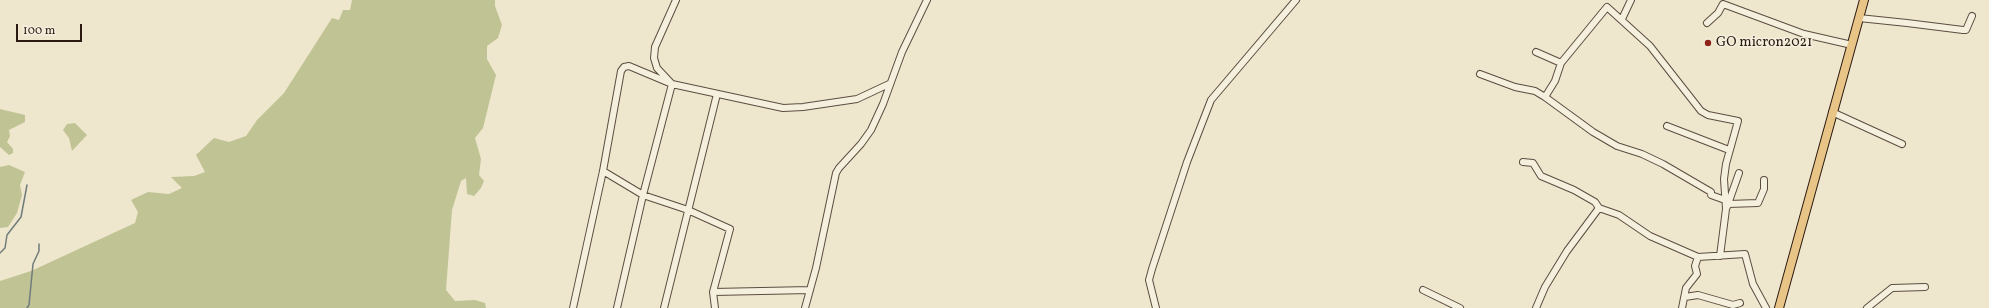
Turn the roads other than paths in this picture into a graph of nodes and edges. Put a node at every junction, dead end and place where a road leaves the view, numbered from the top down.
1 (676, 0) edge
2 (927, 0) edge
3 (1296, 0) edge
4 (1631, 0) edge
5 (1864, 0) edge
6 (1723, 2) edge
7 (1972, 16) dead end
8 (1622, 18) junction
9 (1859, 18) junction
10 (1707, 23) dead end
11 (1852, 45) junction
12 (1536, 52) dead end
13 (1561, 63) junction
14 (1480, 74) dead end
15 (672, 84) junction
16 (889, 84) junction
17 (717, 94) junction
18 (1545, 97) junction
19 (1832, 112) junction
20 (1666, 126) dead end
21 (1902, 144) dead end
22 (1729, 150) junction
23 (1523, 162) dead end
24 (603, 171) junction
25 (1739, 172) dead end
26 (1764, 180) dead end
27 (643, 194) junction
28 (1726, 204) junction
29 (1599, 208) junction
30 (688, 210) junction
31 (1720, 256) junction
32 (1698, 258) junction
33 (1925, 287) dead end
34 (810, 290) junction
35 (1423, 290) dead end
36 (713, 292) junction
37 (1685, 297) junction
38 (1740, 303) dead end
39 (573, 308) edge
40 (617, 308) edge
41 (664, 308) edge
42 (715, 308) edge
43 (805, 308) edge
44 (1156, 308) edge
45 (1460, 308) edge
46 (1536, 308) edge
47 (1682, 308) edge
48 (1766, 308) edge
49 (1779, 308) edge
50 (1867, 308) edge

1 - 15 street
2 - 16 street
3 - 44 street
4 - 8 street
5 - 9 main road
6 - 10 street
6 - 11 street
7 - 9 street
8 - 13 street
8 - 22 street
9 - 11 main road
11 - 19 main road
12 - 13 street
13 - 18 street
14 - 18 street
15 - 17 street
15 - 24 street
15 - 27 street
16 - 17 street
16 - 34 street
17 - 30 street
18 - 28 street
19 - 21 street
19 - 49 main road
20 - 22 street
22 - 28 street
23 - 29 street
24 - 27 street
24 - 39 street
25 - 28 street
26 - 28 street
27 - 30 street
27 - 40 street
28 - 31 street
29 - 32 street
29 - 46 street
30 - 36 street
30 - 41 street
31 - 32 street
31 - 48 street
32 - 37 street
33 - 50 street
34 - 36 street
34 - 43 street
35 - 45 street
36 - 42 street
37 - 38 street
37 - 47 street

